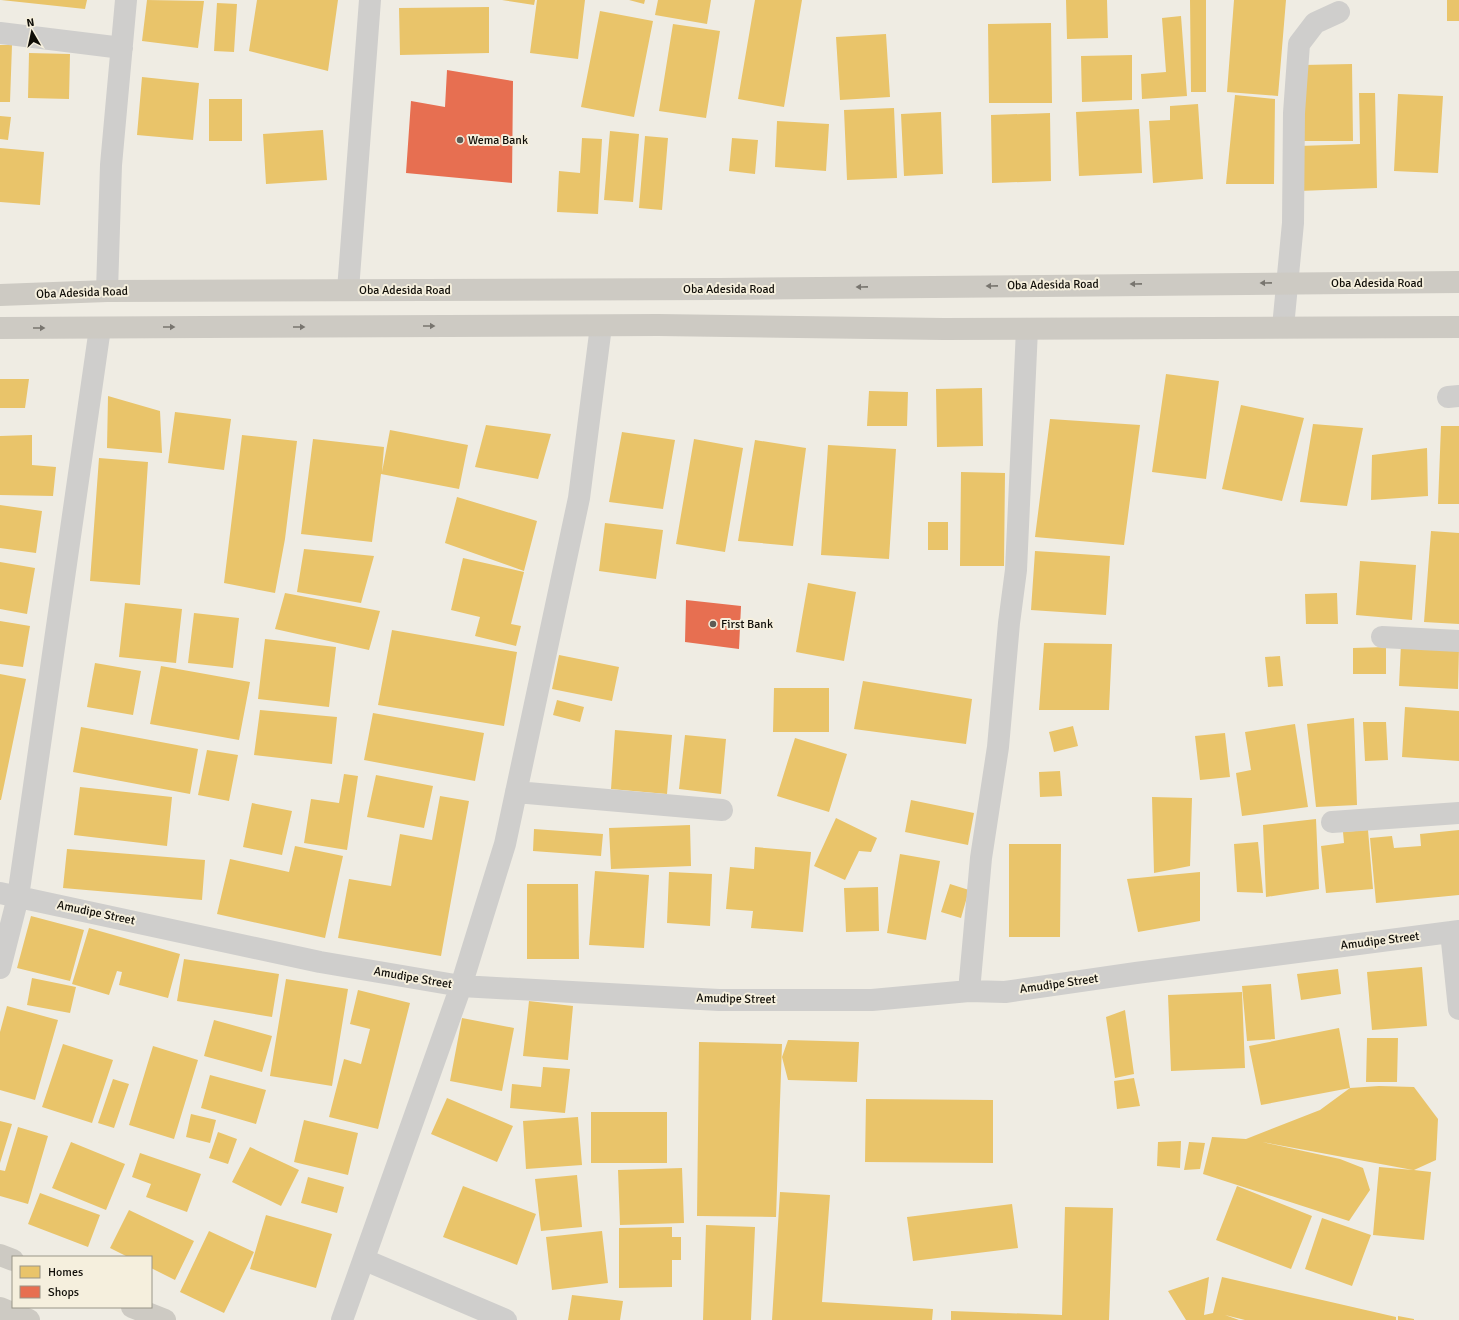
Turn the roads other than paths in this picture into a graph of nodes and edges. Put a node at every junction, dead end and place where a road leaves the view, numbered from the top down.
1 (126, 0) edge
2 (370, 0) edge
3 (1339, 12) dead end
4 (0, 33) edge
5 (122, 48) junction
6 (1459, 282) edge
7 (1288, 283) junction
8 (348, 290) junction
9 (107, 291) junction
10 (0, 295) edge
11 (601, 326) junction
12 (1283, 327) junction
13 (1459, 327) edge
14 (0, 328) edge
15 (100, 328) junction
16 (1027, 329) junction
17 (1382, 637) dead end
18 (1459, 641) edge
19 (516, 792) junction
20 (722, 810) dead end
21 (1459, 813) edge
22 (1332, 822) dead end
23 (9, 895) edge
24 (1455, 931) edge
25 (0, 968) edge
26 (461, 986) junction
27 (969, 991) junction
28 (1459, 1009) edge
29 (0, 1255) edge
30 (12, 1260) edge
31 (365, 1260) junction
32 (0, 1308) edge
33 (135, 1308) edge
34 (29, 1320) edge
35 (165, 1320) edge
36 (342, 1320) edge
37 (506, 1320) edge

1 - 5 street
2 - 8 street
3 - 7 street
4 - 5 street
5 - 9 street
6 - 7 main road, Oba Adesida Road
7 -> 8 main road, Oba Adesida Road
7 - 12 street
8 - 9 main road, Oba Adesida Road
9 - 10 main road, Oba Adesida Road
15 -> 11 main road
11 - 16 main road
11 - 19 street
12 - 13 main road
12 - 16 main road
14 -> 15 main road
15 - 23 street
16 - 27 street
17 - 18 street
19 - 20 street
19 - 26 street
21 - 22 street
23 - 25 street
23 - 26 street, Amudipe Street
24 - 27 street, Amudipe Street
24 - 28 street
26 - 27 street, Amudipe Street
26 - 31 street
29 - 30 main road
31 - 36 street
31 - 37 street
32 - 34 main road
33 - 35 main road

